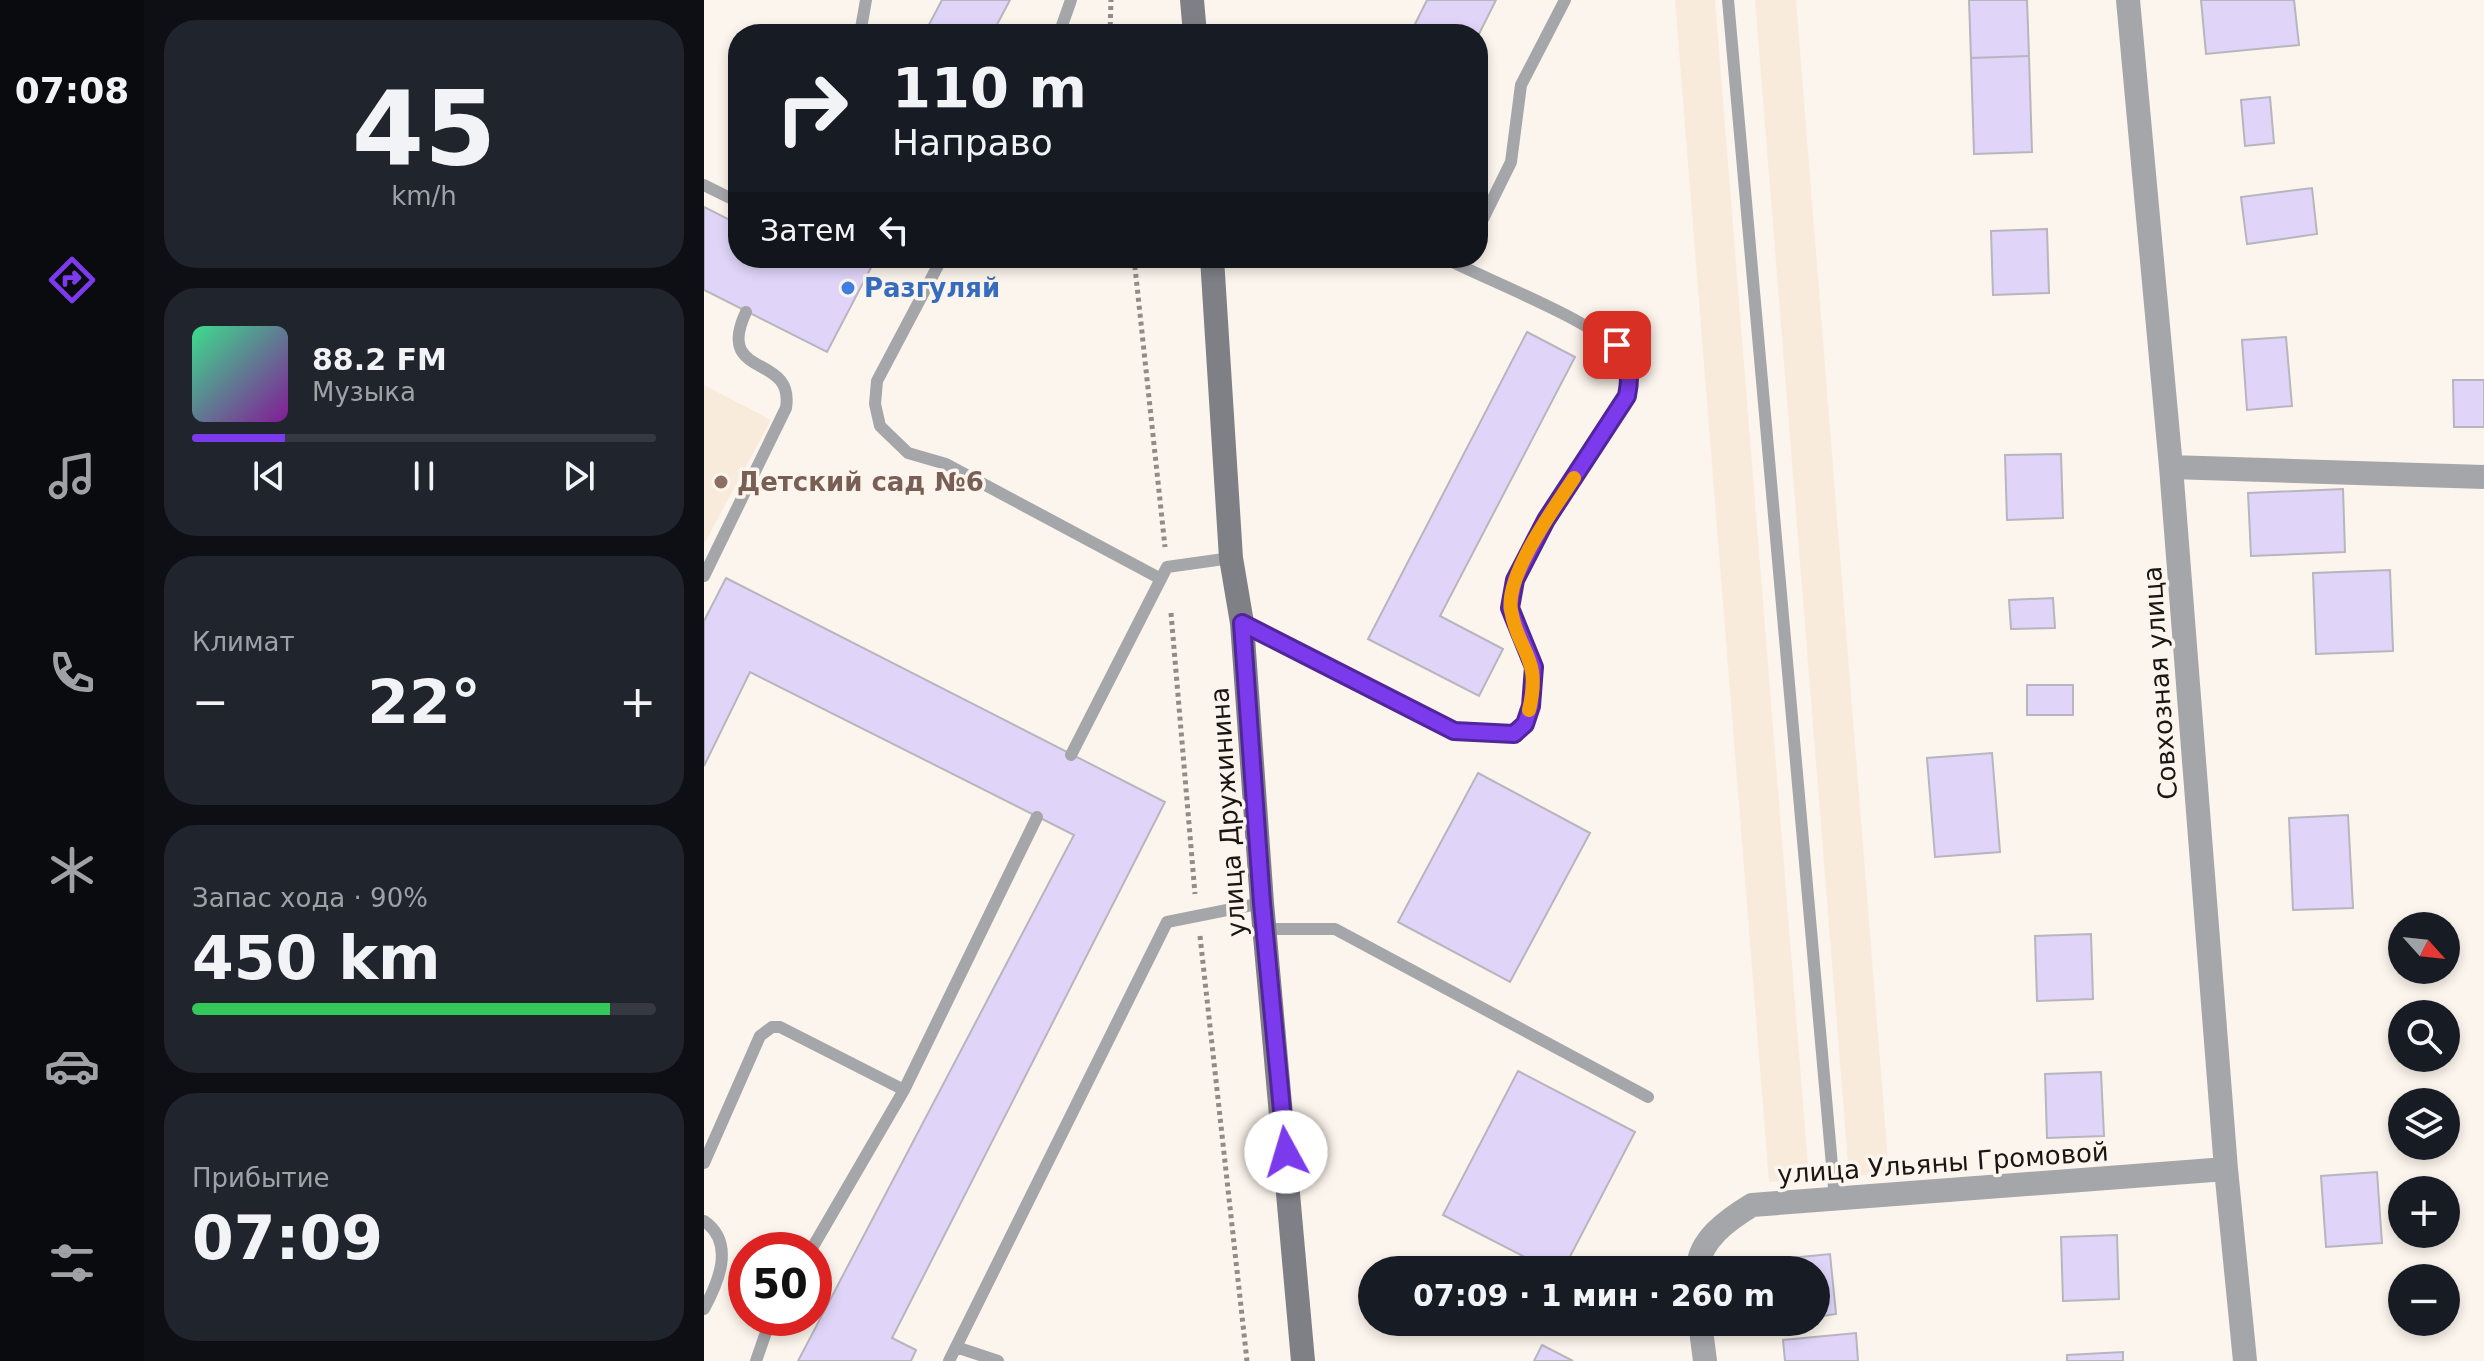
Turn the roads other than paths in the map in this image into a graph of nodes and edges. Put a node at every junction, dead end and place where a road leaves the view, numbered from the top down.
1 (866, 0) edge
2 (1071, 0) edge
3 (1192, 0) edge
4 (1565, 0) edge
5 (1728, 0) edge
6 (2128, 0) edge
7 (862, 24) edge
8 (1063, 24) edge
9 (1194, 24) edge
10 (704, 185) edge
11 (728, 197) edge
12 (1488, 209) edge
13 (937, 268) edge
14 (1213, 268) edge
15 (1474, 268) edge
16 (746, 312) dead end
17 (2171, 467) junction
18 (2484, 477) edge
19 (1231, 558) junction
20 (1164, 573) junction
21 (704, 576) edge
22 (1242, 623) junction
23 (1071, 755) dead end
24 (1037, 817) dead end
25 (1262, 903) junction
26 (1264, 929) junction
27 (904, 1090) junction
28 (1648, 1097) dead end
29 (704, 1163) edge
30 (2226, 1169) junction
31 (1835, 1199) junction
32 (704, 1221) edge
33 (821, 1232) edge
34 (1703, 1256) edge
35 (704, 1309) edge
36 (765, 1336) edge
37 (1702, 1336) edge
38 (956, 1347) junction
39 (756, 1361) edge
40 (949, 1361) edge
41 (998, 1361) edge
42 (1303, 1361) edge
43 (1705, 1361) edge
44 (2245, 1361) edge

1 - 7 lane
2 - 8 lane
3 - 9 main road
4 - 12 lane
5 - 31 lane
6 - 17 street, Совхозная улица
10 - 11 lane
13 - 20 lane
14 - 19 main road, улица Дружинина
15 - 22 lane
16 - 21 lane
17 - 18 street
17 - 30 street, Совхозная улица
19 - 20 lane
19 - 22 main road, улица Дружинина
20 - 23 lane
22 - 25 main road, улица Дружинина
24 - 27 lane
25 - 26 main road, улица Дружинина
25 - 38 lane
26 - 28 lane
26 - 42 main road, улица Дружинина
27 - 29 lane
27 - 33 lane
30 - 31 street, улица Ульяны Громовой
30 - 44 street, Совхозная улица
31 - 34 street, улица Ульяны Громовой
32 - 35 lane
36 - 39 lane
37 - 43 street
38 - 40 lane
38 - 41 lane

